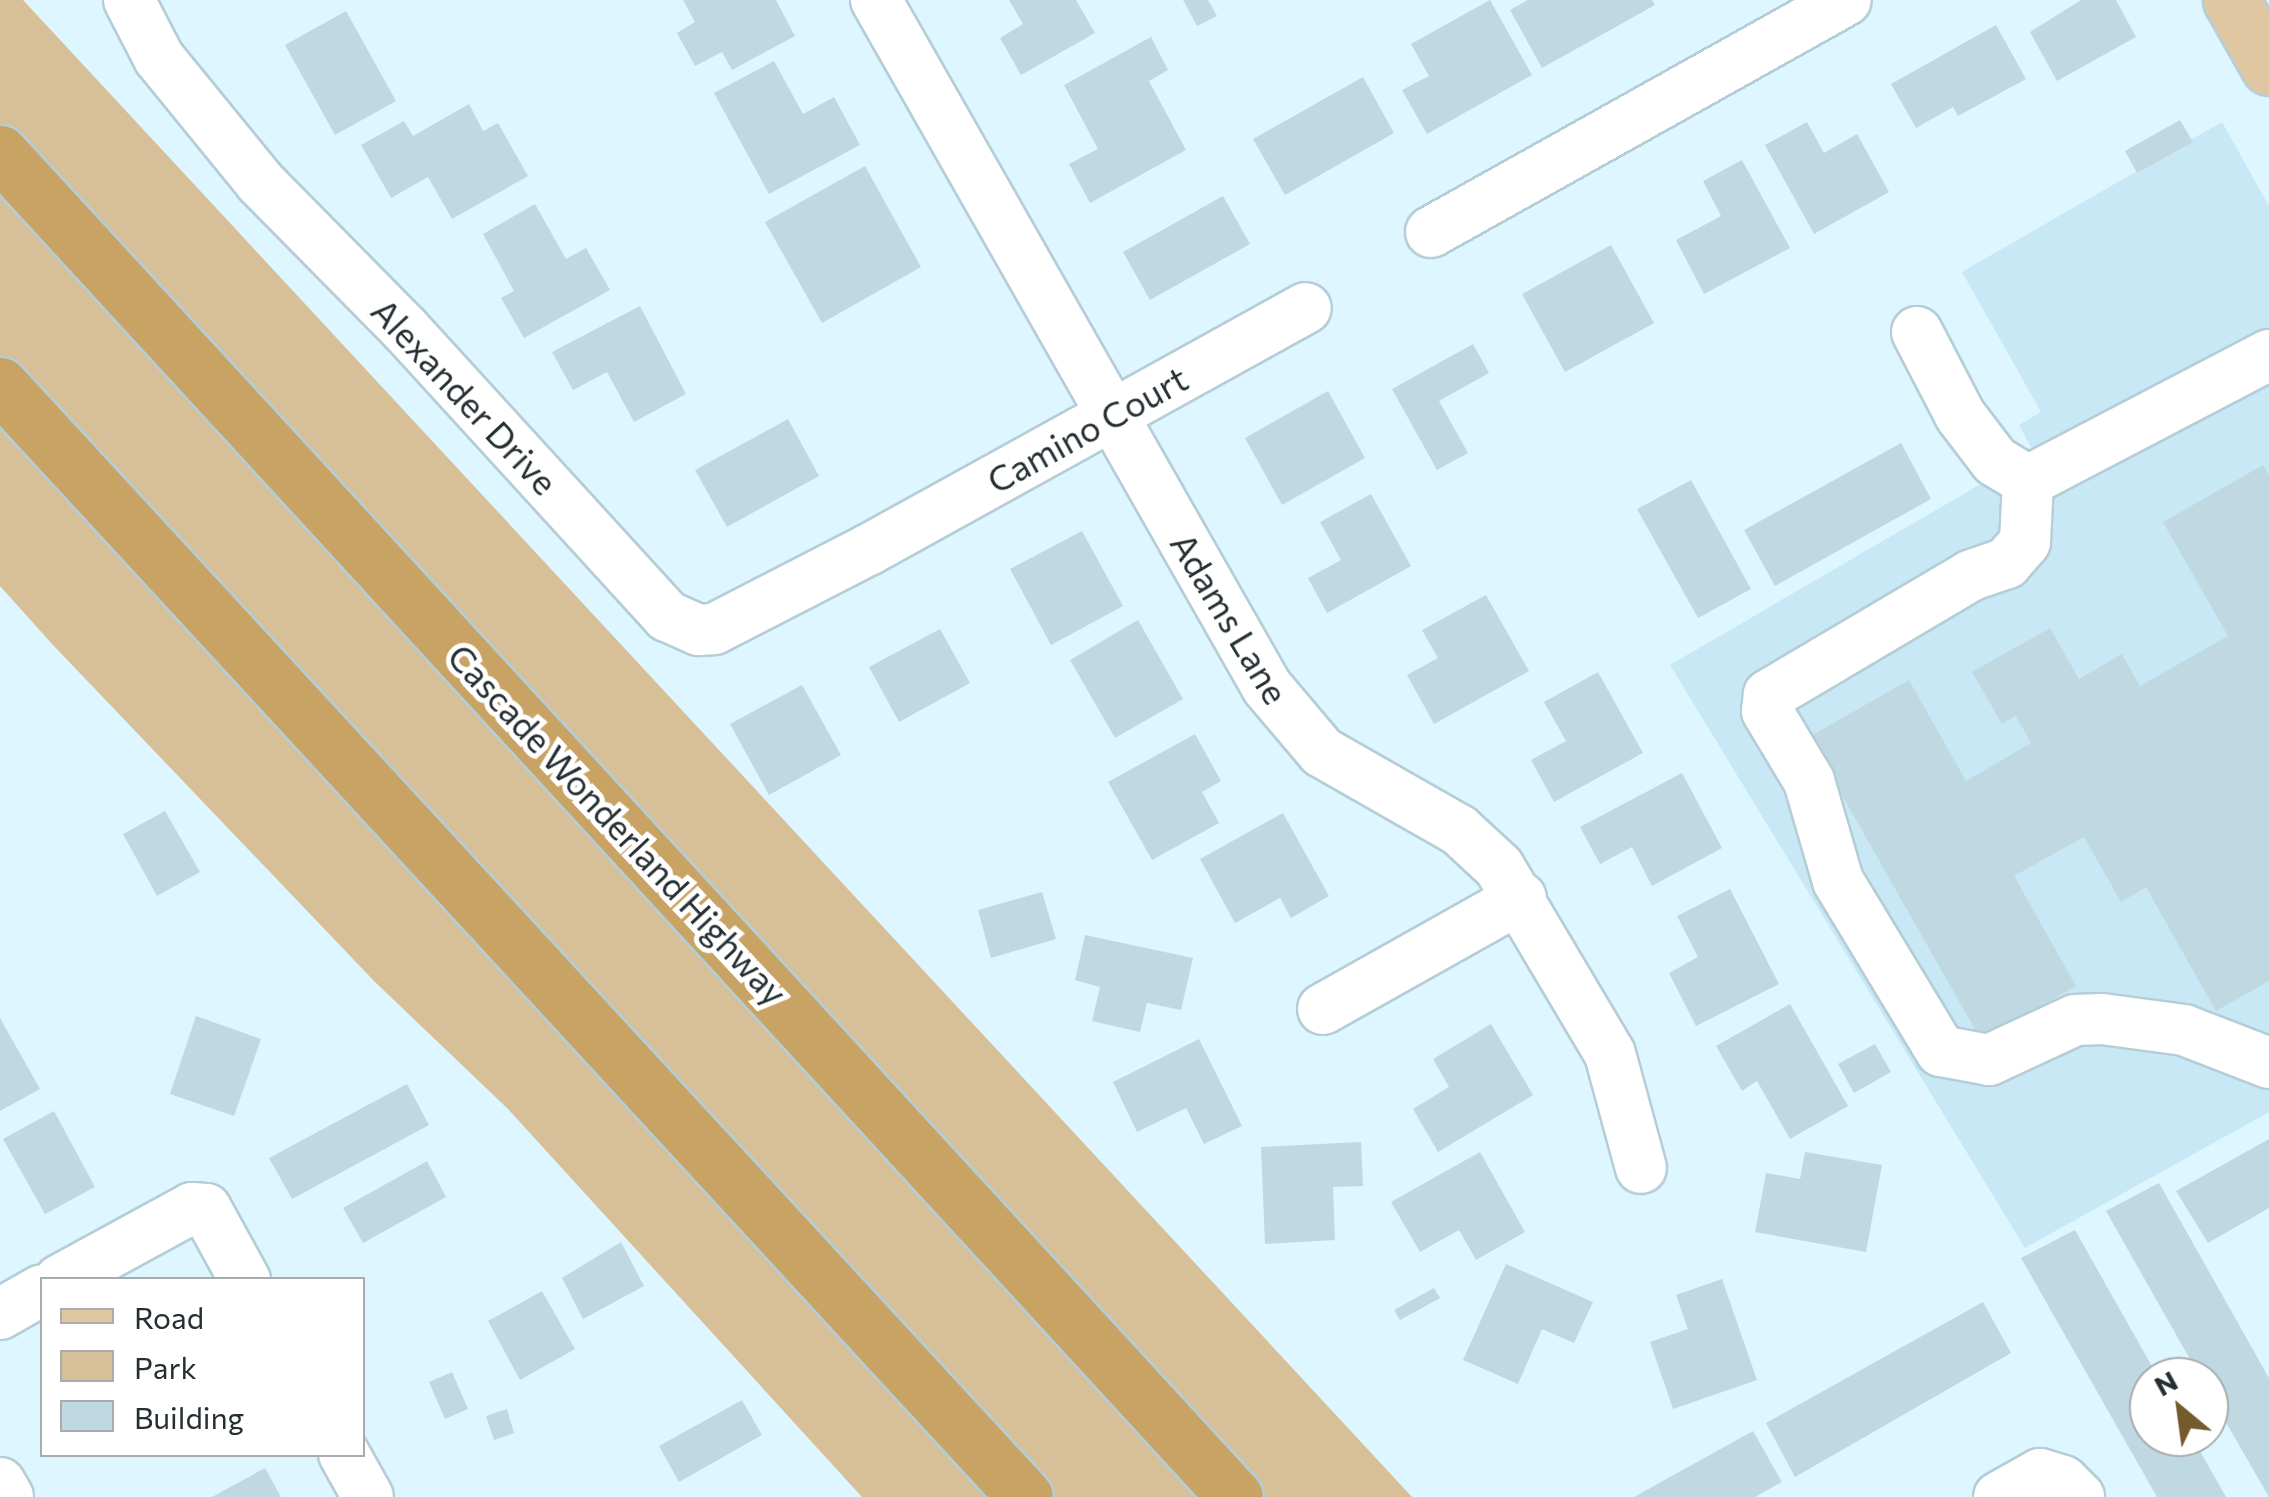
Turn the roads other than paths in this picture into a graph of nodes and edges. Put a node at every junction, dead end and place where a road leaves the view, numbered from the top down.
1 (129, 0) edge
2 (876, 0) edge
3 (1846, 0) edge
4 (2231, 0) edge
5 (2269, 67) edge
6 (0, 152) edge
7 (1431, 232) dead end
8 (1306, 308) dead end
9 (1917, 332) dead end
10 (2269, 355) edge
11 (0, 386) edge
12 (1112, 416) junction
13 (2028, 481) junction
14 (868, 550) joint
15 (1521, 898) junction
16 (1323, 1008) dead end
17 (2269, 1063) edge
18 (1642, 1168) dead end
19 (65, 1277) edge
20 (243, 1277) edge
21 (346, 1457) edge
22 (0, 1483) edge
23 (8, 1497) edge
24 (368, 1497) edge
25 (1025, 1497) edge
26 (1235, 1497) edge
27 (1999, 1497) edge
28 (2079, 1497) edge

1 - 14 street, Alexander Drive
2 - 12 street, Adams Lane
3 - 7 street
4 - 5 main road
6 - 26 highway, Cascade Wonderland Highway
8 - 12 street, Camino Court
9 - 13 street
10 - 13 street
11 - 25 highway
12 - 14 street, Camino Court
12 - 15 street, Adams Lane
13 - 17 street
15 - 16 street
15 - 18 street, Adams Lane
19 - 20 street
21 - 24 street
22 - 23 street
27 - 28 street

